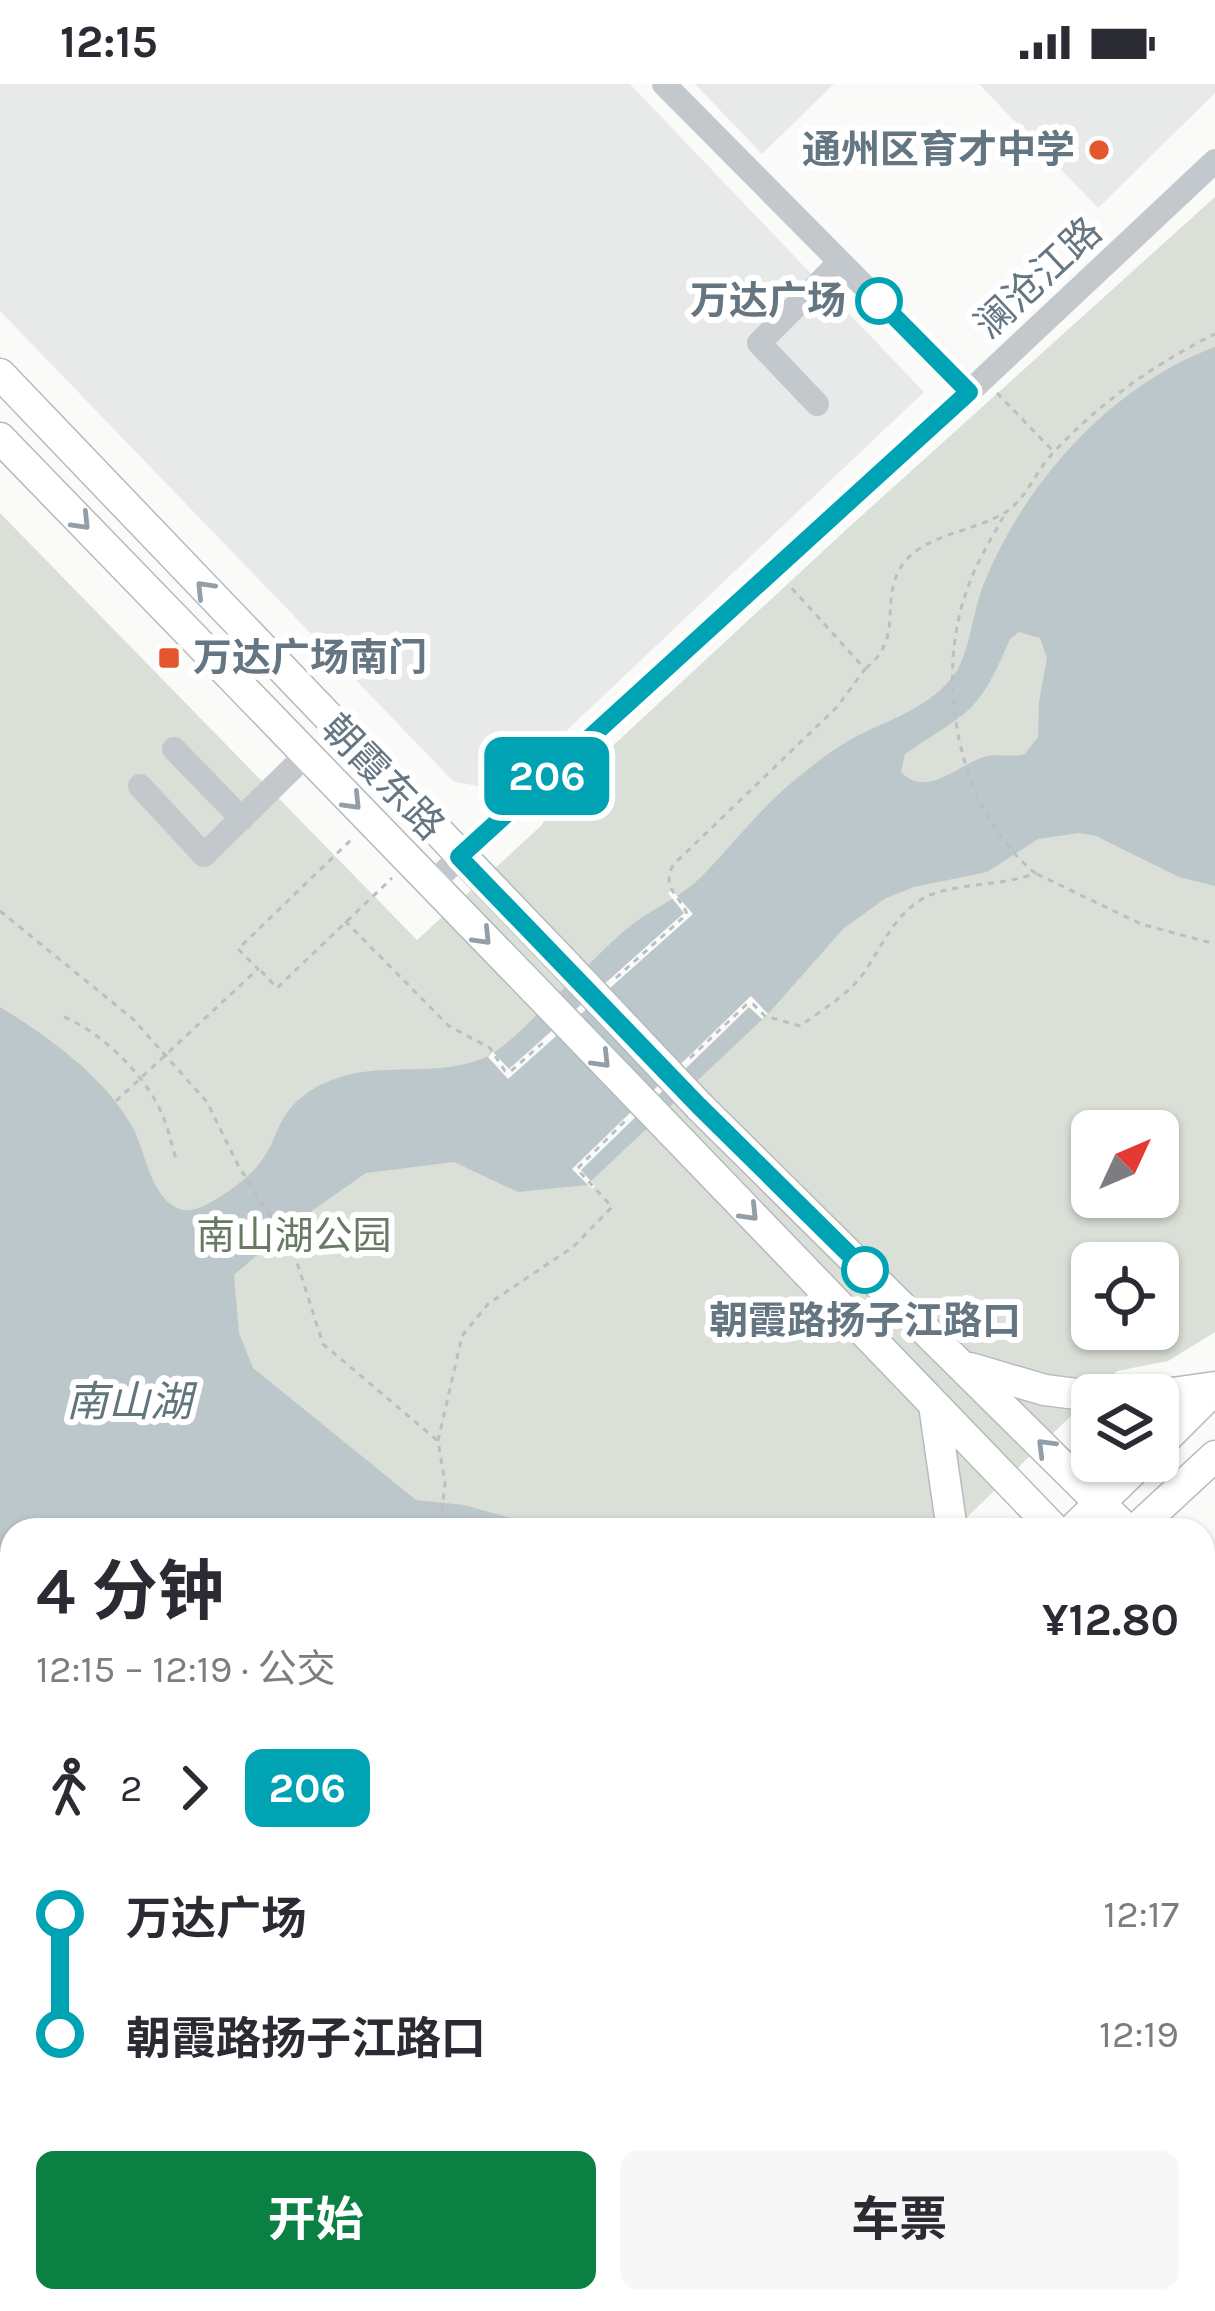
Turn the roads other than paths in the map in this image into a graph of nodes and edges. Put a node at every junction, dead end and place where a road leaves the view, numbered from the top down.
1 (664, 84) edge
2 (1215, 161) edge
3 (840, 262) junction
4 (0, 374) edge
5 (976, 386) junction
6 (817, 404) dead end
7 (0, 438) edge
8 (174, 749) dead end
9 (307, 754) junction
10 (140, 786) dead end
11 (242, 819) junction
12 (459, 857) junction
13 (421, 871) junction
14 (961, 1364) junction
15 (1215, 1388) edge
16 (1179, 1392) edge
17 (1071, 1393) edge
18 (934, 1405) junction
19 (1179, 1425) edge
20 (1215, 1456) edge
21 (1121, 1482) edge
22 (1101, 1502) junction
23 (950, 1518) edge
24 (1043, 1518) edge
25 (1084, 1518) edge
26 (1118, 1518) edge
27 (1145, 1518) edge

1 - 3 street
2 - 5 street, 澜沧江路
3 - 5 street
3 - 6 street
12 -> 4 main road, 朝霞东路
5 - 12 street, 澜沧江路
7 -> 9 main road, 朝霞东路
8 - 11 street
9 - 11 street
9 -> 13 main road, 朝霞东路
10 - 11 street
12 - 13 street, 澜沧江路
12 - 14 main road, 朝霞东路, bridge
13 -> 18 main road, 朝霞东路, bridge
14 - 17 main road
22 -> 14 main road, 朝霞东路
15 - 16 main road
15 - 19 main road
18 - 23 main road
18 - 24 main road, 朝霞东路
20 - 27 main road
21 - 22 main road
22 - 25 main road
22 - 26 main road, 朝霞东路

